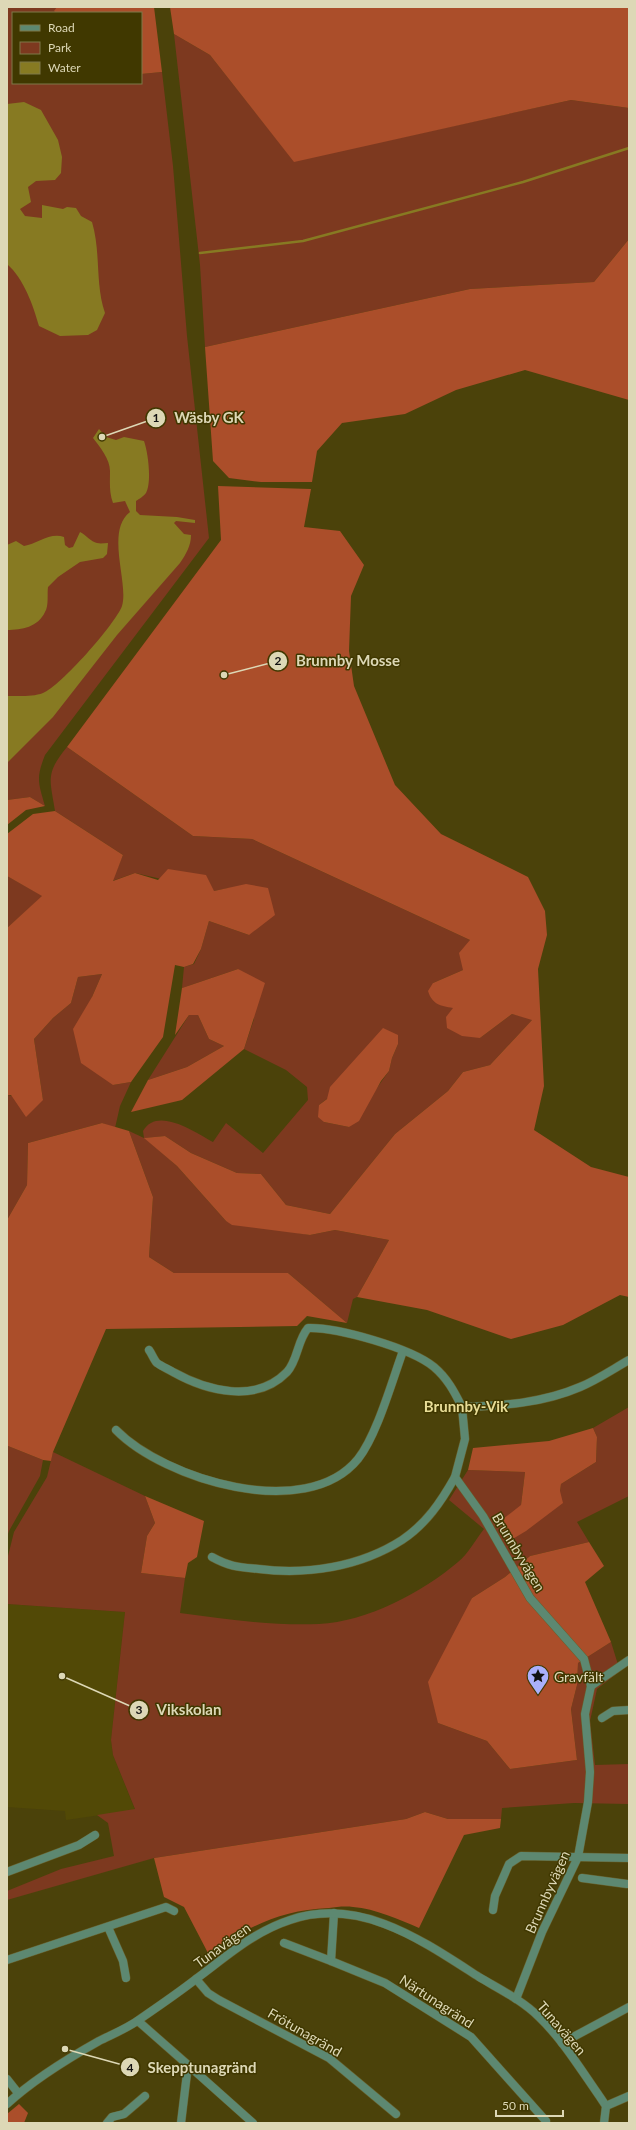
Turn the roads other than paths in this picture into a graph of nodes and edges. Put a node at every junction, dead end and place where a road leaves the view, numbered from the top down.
1 (149, 1350) dead end
2 (403, 1351) junction
3 (629, 1360) edge
4 (462, 1407) junction
5 (116, 1430) dead end
6 (454, 1477) junction
7 (212, 1556) dead end
8 (629, 1660) edge
9 (591, 1686) junction
10 (629, 1710) edge
11 (602, 1718) dead end
12 (95, 1835) dead end
13 (578, 1857) junction
14 (629, 1858) edge
15 (7, 1872) edge
16 (582, 1878) dead end
17 (627, 1884) dead end
18 (493, 1910) dead end
19 (174, 1911) dead end
20 (334, 1913) junction
21 (108, 1927) junction
22 (284, 1943) dead end
23 (7, 1960) edge
24 (331, 1960) junction
25 (126, 1978) dead end
26 (196, 1979) junction
27 (516, 1999) junction
28 (629, 2007) edge
29 (138, 2021) junction
30 (562, 2043) junction
31 (188, 2065) junction
32 (7, 2079) edge
33 (18, 2093) junction
34 (145, 2096) dead end
35 (629, 2096) edge
36 (7, 2104) edge
37 (606, 2106) junction
38 (396, 2114) dead end
39 (109, 2120) edge
40 (546, 2121) dead end
41 (181, 2123) edge
42 (253, 2123) edge
43 (604, 2123) edge

1 - 2 street
2 - 4 street
2 - 5 street
3 - 4 street
4 - 6 street
6 - 7 street
6 - 9 street, Brunnbyvägen
8 - 9 street
9 - 13 street, Brunnbyvägen
10 - 11 street
12 - 15 street
13 - 14 street
13 - 18 street
13 - 27 street, Brunnbyvägen
16 - 17 street
19 - 21 street
20 - 24 street
20 - 26 street, Tunavägen
20 - 27 street, Tunavägen
21 - 23 street
21 - 25 street
22 - 24 street, Närtunagränd
24 - 40 street, Närtunagränd
26 - 29 street, Tunavägen
26 - 38 street, Frötunagränd
27 - 30 street, Tunavägen
28 - 30 street
29 - 31 street
29 - 33 street, Tunavägen
30 - 37 street, Tunavägen
31 - 41 street
31 - 42 street
32 - 33 street
33 - 36 street, Tunavägen
34 - 39 street
35 - 37 street
37 - 43 street

